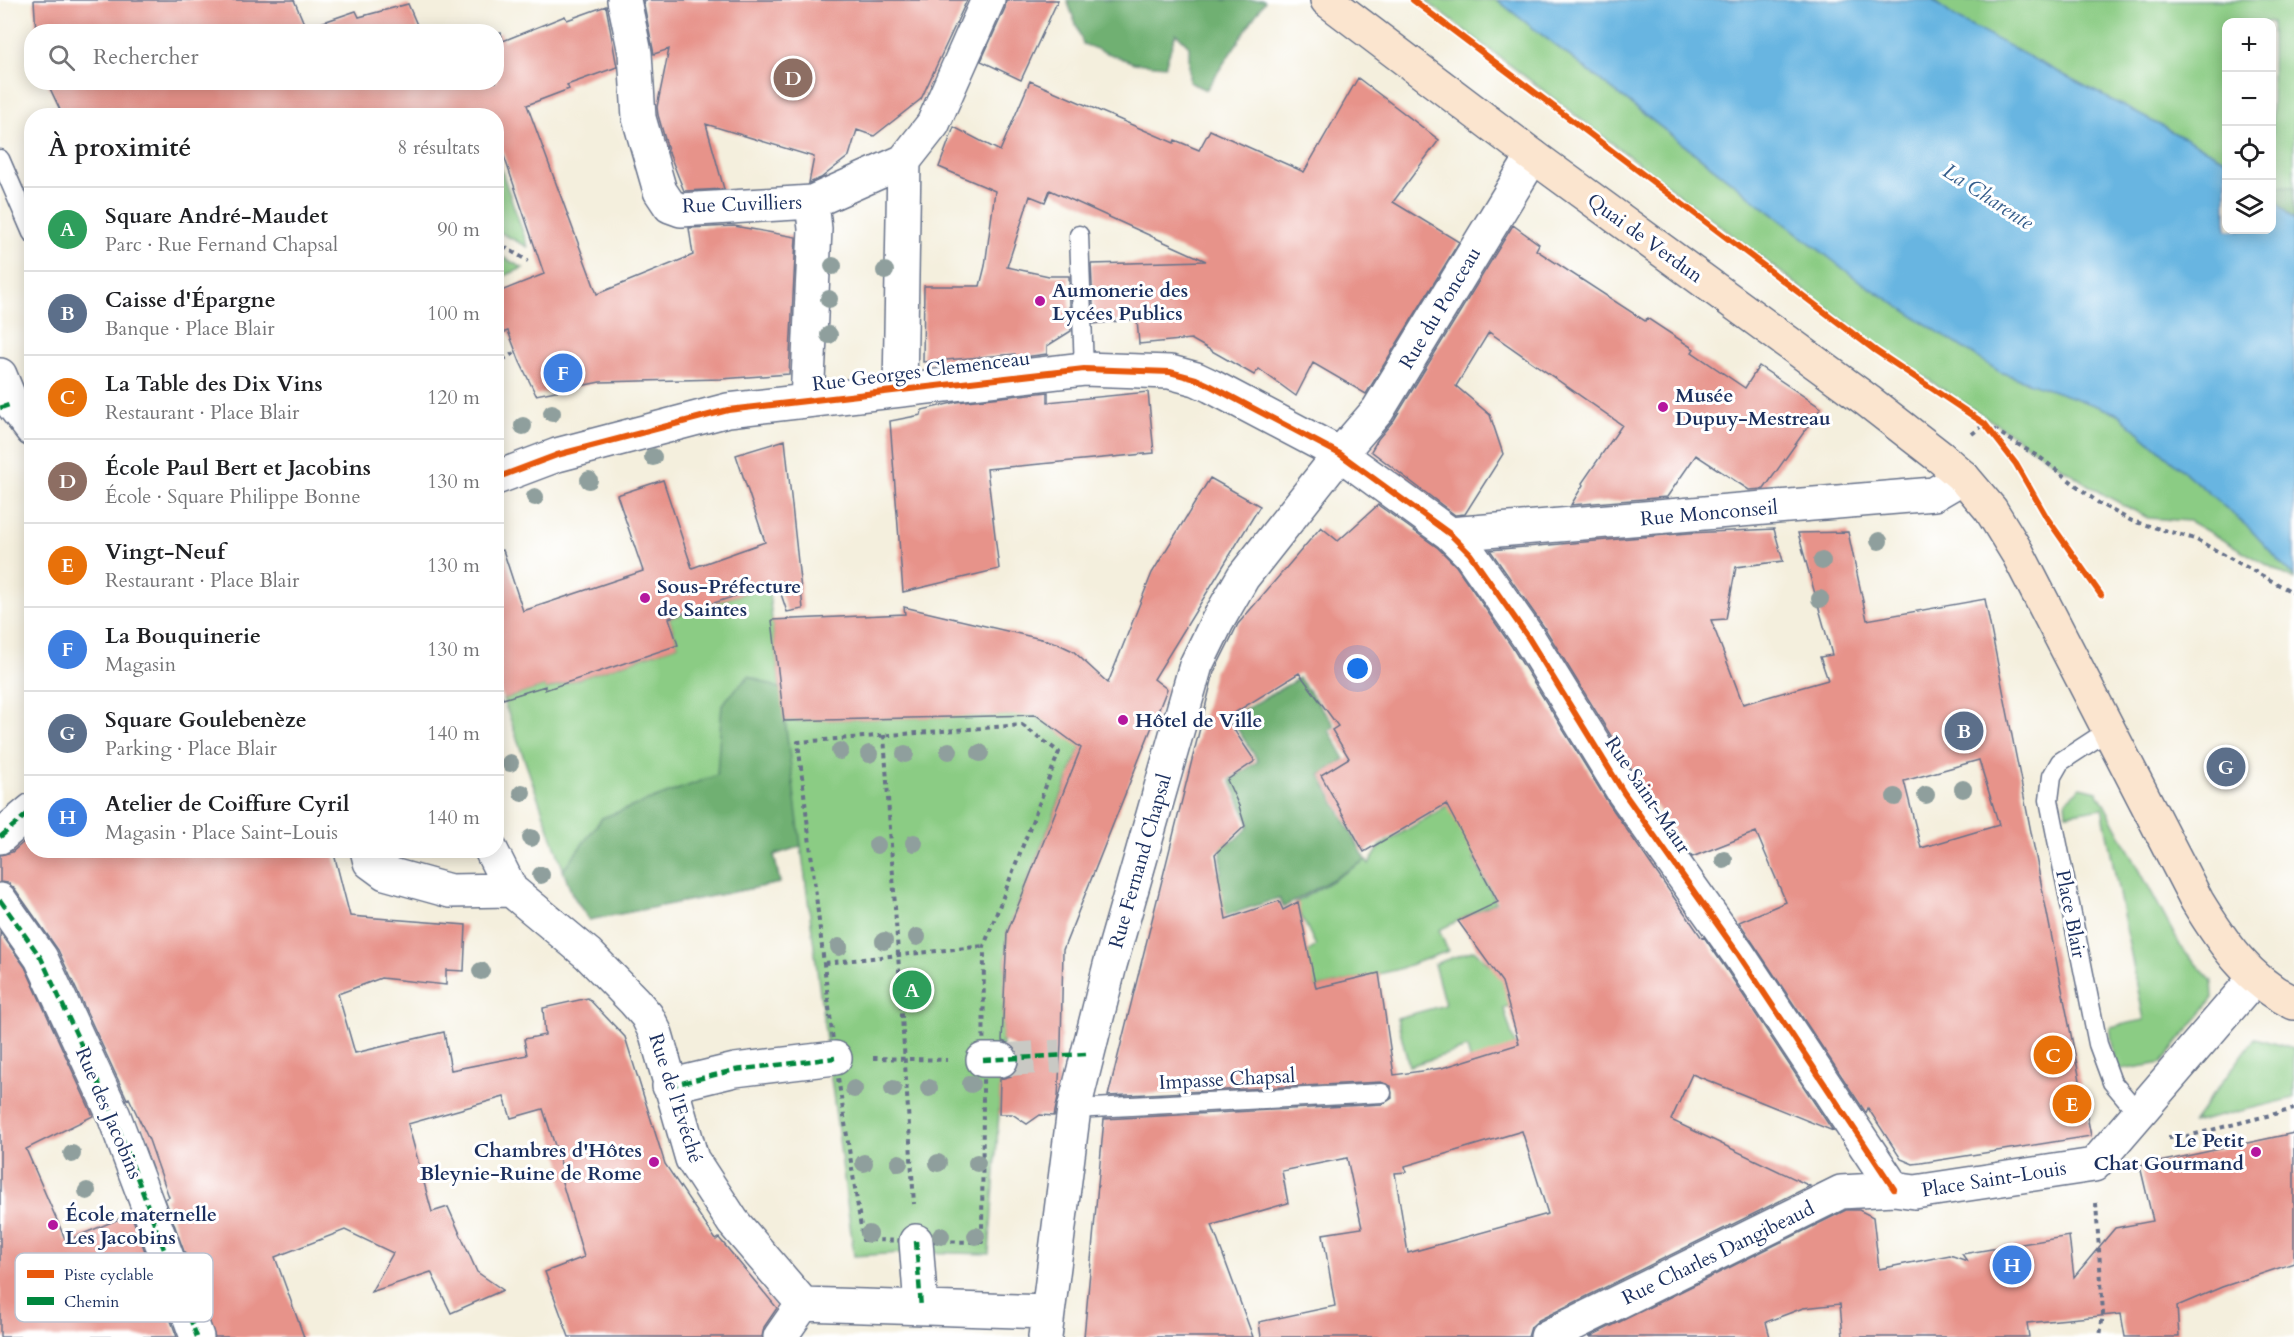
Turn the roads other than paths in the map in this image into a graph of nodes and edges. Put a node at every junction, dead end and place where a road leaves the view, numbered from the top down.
1 (624, 0) edge
2 (988, 0) edge
3 (1327, 0) edge
4 (1533, 156) junction
5 (0, 159) edge
6 (904, 161) junction
7 (812, 202) junction
8 (24, 214) edge
9 (1078, 235) dead end
10 (1084, 369) junction
11 (900, 389) junction
12 (4, 396) edge
13 (807, 400) junction
14 (24, 420) edge
15 (1340, 454) junction
16 (1952, 467) junction
17 (504, 475) edge
18 (1450, 534) junction
19 (2109, 730) junction
20 (24, 817) edge
21 (0, 837) edge
22 (369, 858) edge
23 (495, 858) edge
24 (511, 890) junction
25 (0, 900) edge
26 (2255, 978) junction
27 (2294, 1002) edge
28 (840, 1058) road end
29 (669, 1086) junction
30 (1382, 1094) dead end
31 (1074, 1109) junction
32 (2139, 1114) junction
33 (1894, 1190) junction
34 (916, 1235) road end
35 (165, 1253) edge
36 (803, 1304) junction
37 (921, 1308) junction
38 (191, 1322) edge
39 (1047, 1324) edge
40 (197, 1337) edge
41 (780, 1337) edge
42 (1547, 1337) edge

1 - 7 street, Rue Cuvilliers
2 - 6 street
3 - 4 street, Quai de Verdun
4 - 15 street, Rue du Ponceau
4 - 16 street, Quai de Verdun
5 - 8 lane
6 - 7 street
6 - 11 street
7 - 13 street
9 - 10 lane
10 - 11 street, Rue Georges Clemenceau
10 - 15 street, Rue Georges Clemenceau
11 - 13 street, Rue Georges Clemenceau
12 - 14 street
13 - 17 street, Rue Georges Clemenceau
15 - 18 street, Rue Saint-Maur
15 - 31 street, Rue Fernand Chapsal
16 - 18 street, Rue Monconseil
16 - 19 street
18 - 33 street, Rue Saint-Maur
19 - 26 street
19 - 32 lane, Place Blair
20 - 21 street
22 - 24 street
23 - 24 street, Rue de l'Evéché
24 - 29 street, Rue de l'Evéché
25 - 35 street, Rue des Jacobins
26 - 27 street
26 - 32 street
28 - 29 street
29 - 36 street, Rue de l'Evéché
30 - 31 lane, Impasse Chapsal
31 - 39 street, Rue Fernand Chapsal
32 - 33 street, Place Saint-Louis
33 - 42 street, Rue Charles Dangibeaud
34 - 37 street
36 - 37 street
36 - 41 street
37 - 39 street
38 - 40 street, Rue des Jacobins

